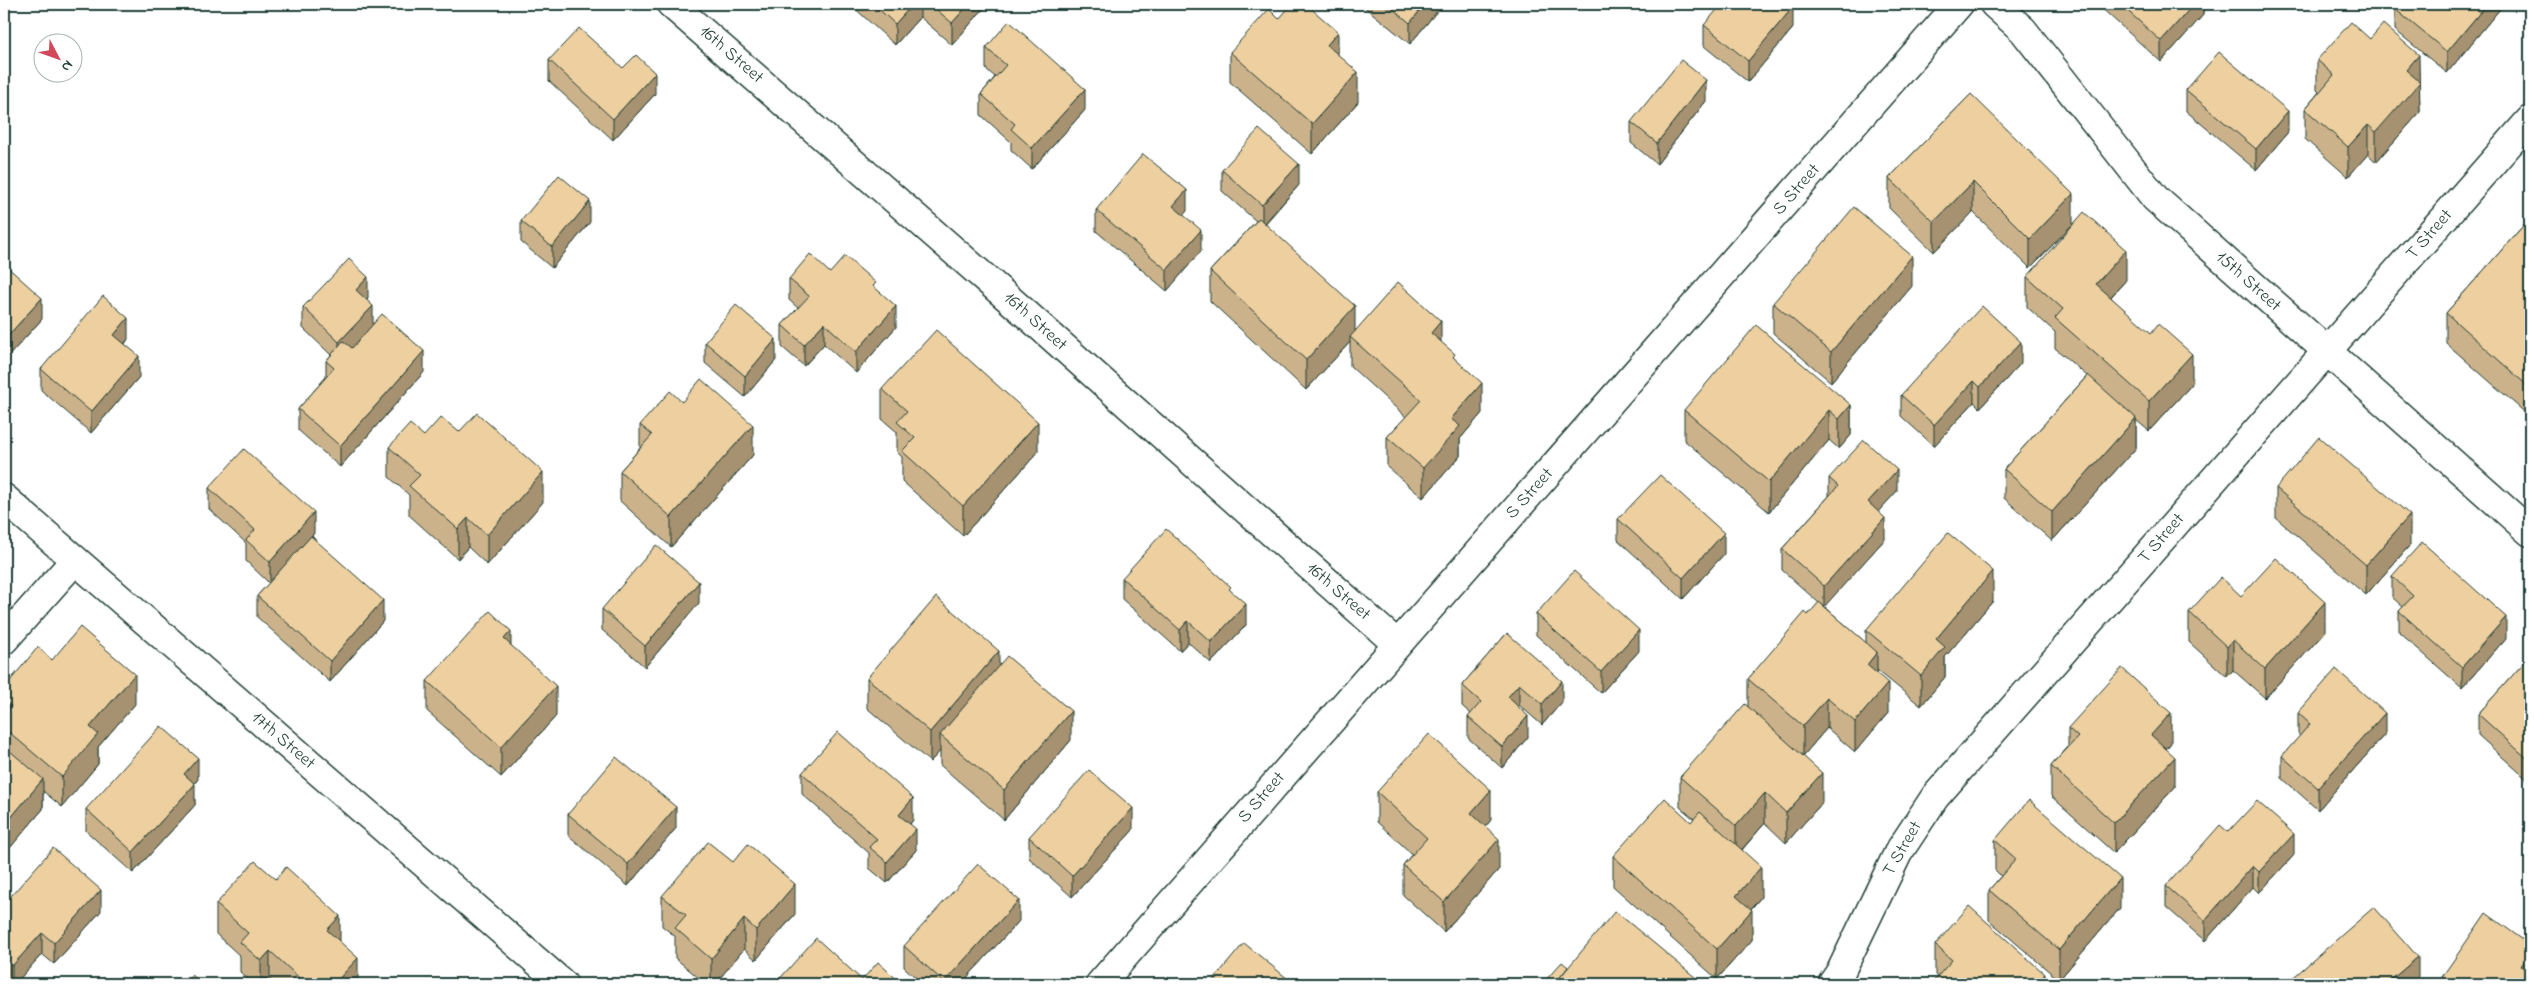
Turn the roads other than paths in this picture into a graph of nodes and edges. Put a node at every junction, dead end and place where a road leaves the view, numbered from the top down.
1 (671, 4) edge
2 (1959, 4) edge
3 (1994, 4) edge
4 (2530, 120) edge
5 (2327, 352) junction
6 (4, 498) edge
7 (2530, 532) edge
8 (75, 560) junction
9 (4, 640) edge
10 (1397, 644) junction
11 (563, 984) edge
12 (1100, 984) edge
13 (1832, 984) edge

1 - 10 street, 16th Street
2 - 10 street, S Street
3 - 5 street, 15th Street
4 - 5 street, T Street
5 - 7 street, 15th Street
5 - 13 street, T Street
6 - 8 street, 17th Street
8 - 9 street
8 - 11 street, 17th Street
10 - 12 street, S Street

